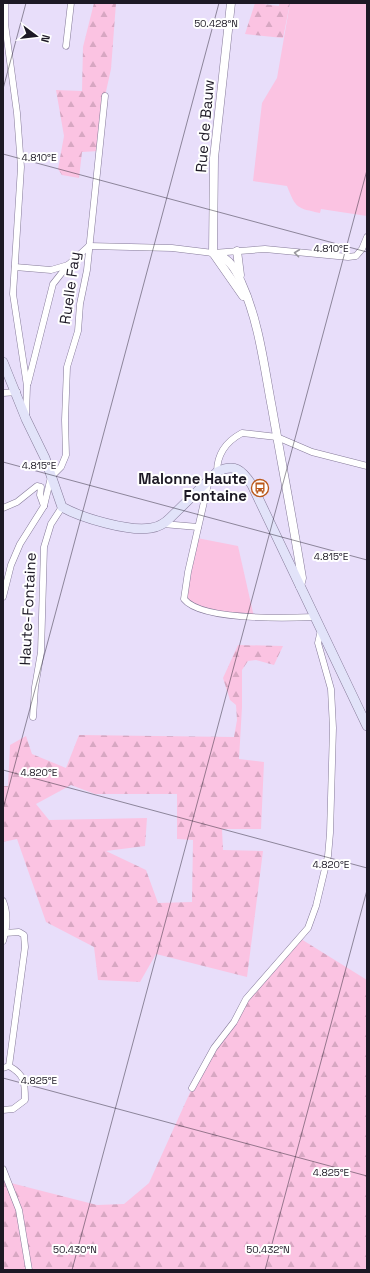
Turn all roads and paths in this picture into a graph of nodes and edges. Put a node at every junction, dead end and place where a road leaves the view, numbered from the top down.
1 (5, 3) edge
2 (71, 3) edge
3 (232, 3) edge
4 (66, 46) dead end
5 (105, 96) dead end
6 (367, 237) edge
7 (90, 246) junction
8 (237, 251) junction
9 (213, 252) junction
10 (68, 265) junction
11 (15, 267) junction
12 (241, 281) junction
13 (252, 310) junction
14 (3, 362) edge
15 (27, 386) junction
16 (16, 392) junction
17 (3, 393) edge
18 (26, 419) junction
19 (277, 437) junction
20 (367, 466) edge
21 (217, 472) junction
22 (51, 477) junction
23 (210, 478) junction
24 (44, 506) junction
25 (62, 507) junction
26 (3, 508) edge
27 (163, 524) junction
28 (198, 527) junction
29 (300, 586) junction
30 (3, 597) edge
31 (315, 617) junction
32 (321, 629) junction
33 (33, 717) dead end
34 (367, 726) edge
35 (3, 901) edge
36 (6, 933) junction
37 (3, 941) edge
38 (6, 1067) edge
39 (192, 1088) dead end
40 (3, 1110) edge
41 (3, 1169) edge
42 (29, 1270) edge

1 - 11 street
2 - 4 street
3 - 9 street, Rue de Bauw
5 - 7 street, Ruelle Fay
6 -> 8 street
7 - 9 street
7 - 10 street
7 - 22 street, Ruelle Fay
8 - 9 street
8 - 12 street
9 - 12 street
9 - 13 street
10 - 11 street
10 - 15 street
11 - 15 street
12 - 13 street
13 - 19 street
14 - 16 main road
15 - 18 street
16 - 17 street
16 - 18 main road
18 - 22 main road
19 - 20 street
19 - 21 street
19 - 29 street
21 - 23 main road
21 - 29 main road
22 - 24 street
22 - 25 main road
23 - 27 main road
23 - 28 street
24 - 26 street
24 - 30 street
25 - 27 main road
25 - 33 street, Haute-Fontaine
27 - 28 street
28 - 31 street
29 - 31 main road
31 - 32 main road
32 - 34 main road
32 - 39 street
35 - 36 street
36 - 37 street
36 - 38 street
38 - 40 street
41 - 42 street

